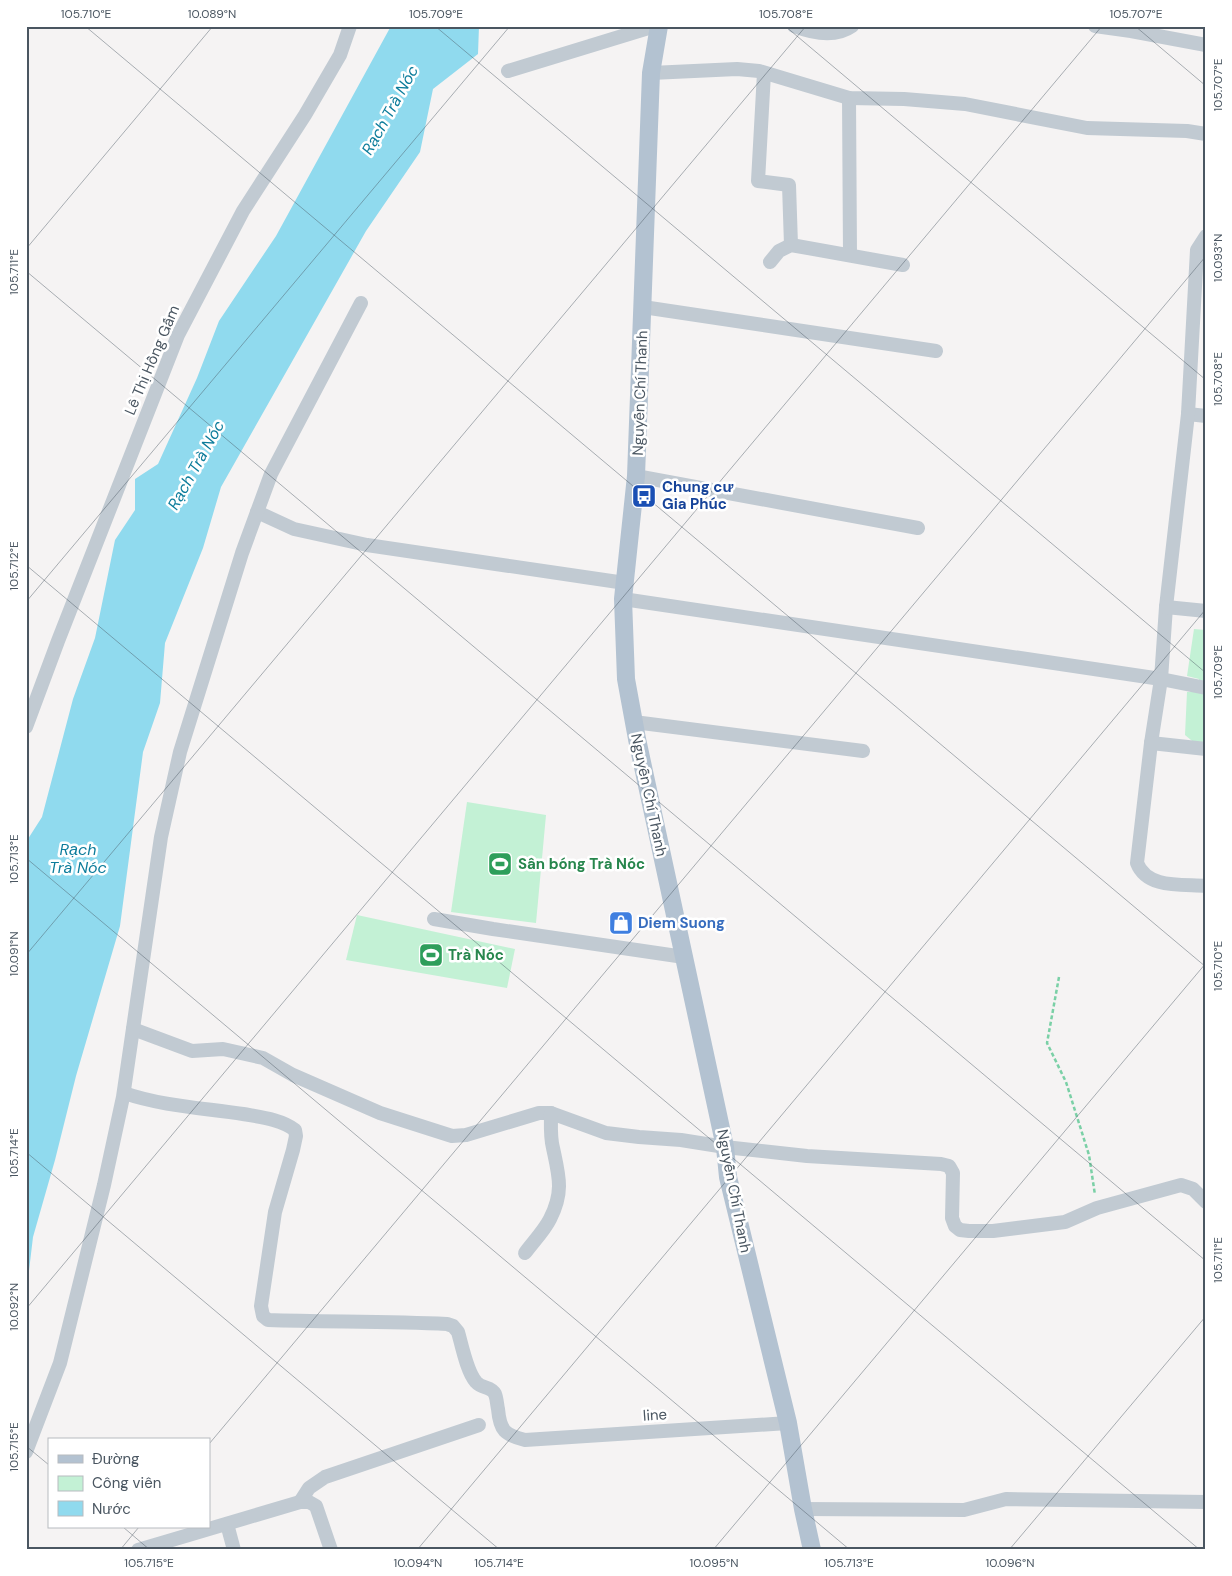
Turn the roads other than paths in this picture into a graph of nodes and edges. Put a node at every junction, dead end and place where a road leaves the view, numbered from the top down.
1 (350, 26) edge
2 (657, 26) edge
3 (794, 26) edge
4 (852, 26) edge
5 (1095, 26) edge
6 (1206, 46) edge
7 (508, 71) dead end
8 (764, 73) junction
9 (651, 74) junction
10 (849, 98) junction
11 (1206, 134) edge
12 (1206, 236) edge
13 (791, 246) junction
14 (850, 255) junction
15 (770, 262) dead end
16 (903, 265) dead end
17 (361, 303) dead end
18 (643, 307) junction
19 (936, 351) dead end
20 (1188, 414) junction
21 (1206, 416) edge
22 (636, 476) junction
23 (257, 512) junction
24 (918, 528) dead end
25 (624, 591) junction
26 (1166, 607) junction
27 (1206, 612) edge
28 (1161, 679) junction
29 (1206, 688) edge
30 (634, 722) junction
31 (26, 727) edge
32 (1151, 743) junction
33 (1206, 749) edge
34 (863, 751) dead end
35 (1206, 886) edge
36 (434, 919) dead end
37 (684, 957) junction
38 (133, 1029) junction
39 (124, 1093) junction
40 (551, 1113) junction
41 (726, 1148) junction
42 (1206, 1202) edge
43 (525, 1253) dead end
44 (788, 1423) junction
45 (479, 1425) dead end
46 (26, 1452) edge
47 (300, 1502) junction
48 (1206, 1502) edge
49 (803, 1509) junction
50 (227, 1524) junction
51 (138, 1550) edge
52 (234, 1550) edge
53 (331, 1550) edge
54 (812, 1550) edge

1 - 31 street, Lê Thị Hồng Gấm
2 - 7 street
2 - 9 main road, Nguyễn Chí Thanh
3 - 4 street
5 - 6 street
8 - 9 street
8 - 10 street
8 - 13 street
9 - 18 main road, Nguyễn Chí Thanh
10 - 11 street
10 - 14 street
12 - 20 street
13 - 14 street
13 - 15 street
14 - 16 street
17 - 23 street
18 - 19 street
18 - 22 main road, Nguyễn Chí Thanh
20 - 21 street
20 - 26 street
22 - 24 street
22 - 25 main road, Nguyễn Chí Thanh
23 - 25 street
23 - 38 street
25 - 28 street
25 - 30 main road, Nguyễn Chí Thanh
26 - 27 street
26 - 28 street
28 - 29 street
28 - 32 street
30 - 34 street
30 - 37 main road, Nguyễn Chí Thanh
32 - 33 street
32 - 35 street
36 - 37 street
37 - 41 main road, Nguyễn Chí Thanh
38 - 39 street
38 - 40 street
39 - 44 street, line
39 - 46 street
40 - 41 street
40 - 43 street
41 - 42 street
41 - 44 main road, Nguyễn Chí Thanh
44 - 49 main road, Nguyễn Chí Thanh
45 - 47 street
47 - 50 street
47 - 53 street
48 - 49 street
49 - 54 main road, Nguyễn Chí Thanh
50 - 51 street
50 - 52 street

